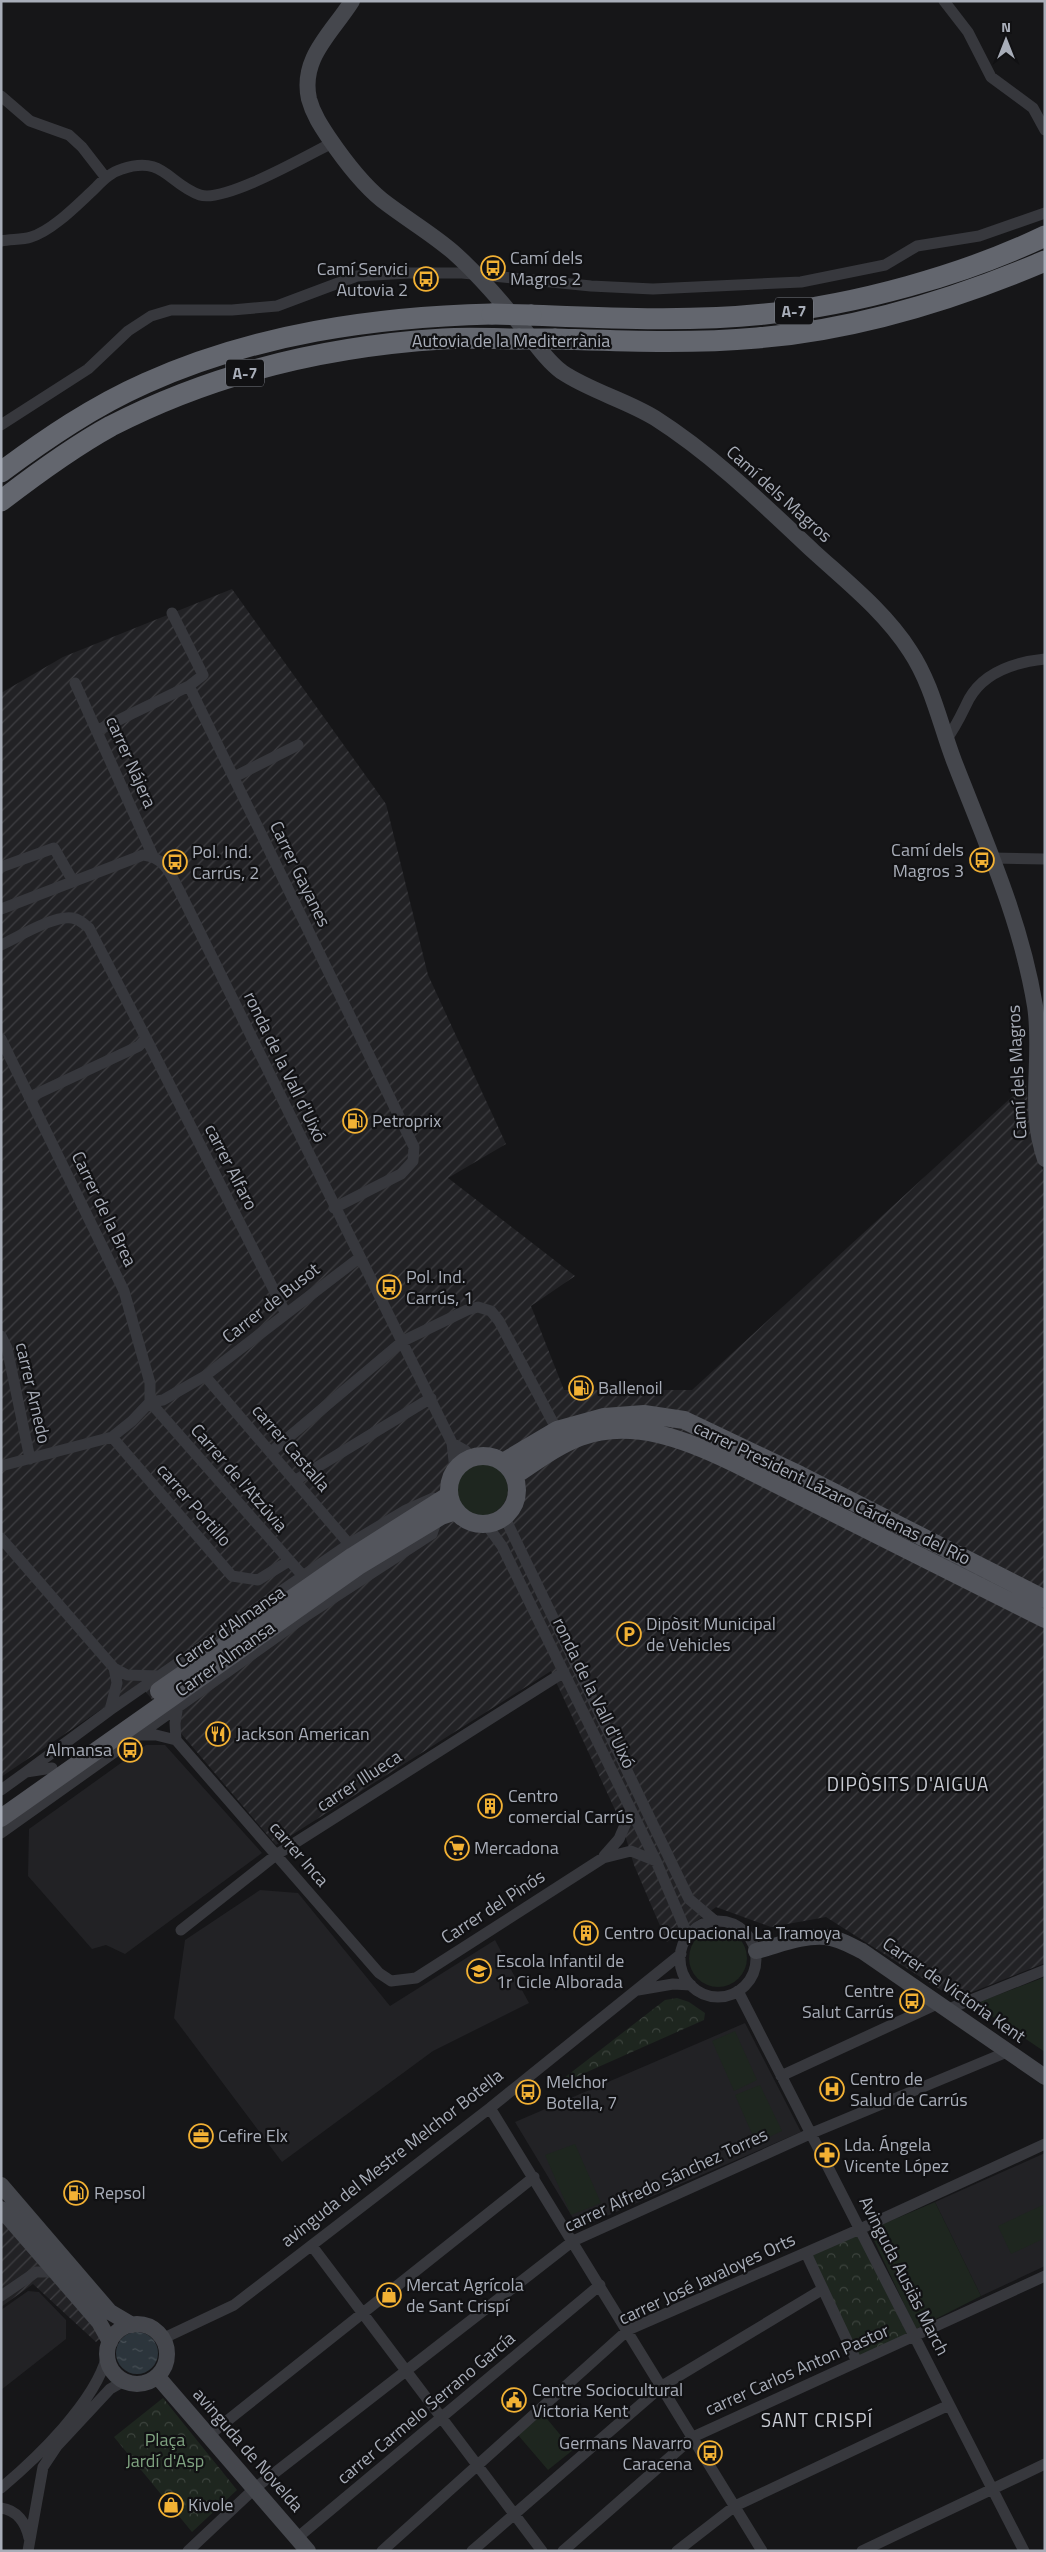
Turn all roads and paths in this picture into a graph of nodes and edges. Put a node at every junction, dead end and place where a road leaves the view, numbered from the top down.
1 (352, 1) edge
2 (944, 1) edge
3 (1, 96) edge
4 (1045, 130) edge
5 (332, 143) junction
6 (106, 178) junction
7 (1045, 213) edge
8 (1045, 236) edge
9 (1, 241) edge
10 (1045, 260) edge
11 (479, 276) junction
12 (1, 425) edge
13 (1, 472) edge
14 (1, 501) edge
15 (172, 613) dead end
16 (1045, 659) edge
17 (75, 683) dead end
18 (189, 686) junction
19 (98, 730) junction
20 (946, 740) junction
21 (298, 745) dead end
22 (234, 777) junction
23 (153, 856) junction
24 (992, 858) junction
25 (1045, 859) edge
26 (1, 867) edge
27 (73, 881) junction
28 (1, 909) edge
29 (1, 945) edge
30 (146, 1038) junction
31 (1, 1039) edge
32 (30, 1097) junction
33 (1045, 1159) edge
34 (334, 1208) junction
35 (359, 1258) junction
36 (285, 1312) junction
37 (1, 1336) edge
38 (403, 1341) junction
39 (205, 1376) junction
40 (430, 1398) junction
41 (150, 1402) junction
42 (557, 1430) junction
43 (112, 1437) junction
44 (452, 1443) junction
45 (271, 1452) junction
46 (30, 1458) junction
47 (470, 1458) junction
48 (1, 1466) edge
49 (508, 1469) junction
50 (455, 1470) junction
51 (296, 1480) junction
52 (446, 1497) junction
53 (456, 1511) junction
54 (504, 1516) junction
55 (436, 1519) junction
56 (486, 1524) junction
57 (1, 1538) edge
58 (349, 1544) junction
59 (289, 1561) junction
60 (303, 1576) junction
61 (258, 1580) joint
62 (1045, 1599) edge
63 (1045, 1619) edge
64 (114, 1668) junction
65 (564, 1672) junction
66 (161, 1676) junction
67 (178, 1706) junction
68 (110, 1710) junction
69 (136, 1735) junction
70 (176, 1740) junction
71 (52, 1768) junction
72 (26, 1772) junction
73 (72, 1783) junction
74 (42, 1788) junction
75 (1, 1790) edge
76 (1, 1804) edge
77 (631, 1811) junction
78 (1, 1818) edge
79 (1, 1833) edge
80 (276, 1855) junction
81 (603, 1858) junction
82 (656, 1862) junction
83 (715, 1921) junction
84 (180, 1930) dead end
85 (688, 1936) junction
86 (756, 1951) junction
87 (681, 1954) junction
88 (1045, 1970) edge
89 (401, 1981) joint
90 (691, 1985) junction
91 (636, 1990) junction
92 (738, 1991) junction
93 (941, 2007) junction
94 (1007, 2052) junction
95 (781, 2076) junction
96 (1045, 2077) edge
97 (490, 2108) junction
98 (812, 2132) junction
99 (1045, 2144) edge
100 (534, 2177) junction
101 (1, 2185) edge
102 (1, 2209) edge
103 (860, 2229) junction
104 (573, 2240) junction
105 (312, 2246) junction
106 (806, 2253) junction
107 (55, 2272) junction
108 (1045, 2276) edge
109 (600, 2285) junction
110 (823, 2289) junction
111 (1, 2296) edge
112 (363, 2313) junction
113 (132, 2325) junction
114 (628, 2330) junction
115 (914, 2336) junction
116 (162, 2339) junction
117 (109, 2349) junction
118 (857, 2362) junction
119 (406, 2370) junction
120 (157, 2376) junction
121 (124, 2381) junction
122 (662, 2386) junction
123 (949, 2405) junction
124 (441, 2418) junction
125 (208, 2436) junction
126 (693, 2437) junction
127 (476, 2464) junction
128 (1045, 2464) edge
129 (1, 2488) edge
130 (992, 2488) junction
131 (254, 2489) junction
132 (734, 2506) junction
133 (1, 2508) edge
134 (516, 2513) junction
135 (297, 2538) junction
136 (29, 2546) edge
137 (188, 2551) edge
138 (308, 2551) edge
139 (382, 2551) edge
140 (472, 2551) edge
141 (542, 2551) edge
142 (563, 2551) edge
143 (677, 2551) edge
144 (762, 2551) edge
145 (862, 2551) edge
146 (1024, 2551) edge

1 - 5 street, Camí dels Magros
2 - 4 street
3 - 6 street
5 - 6 street
5 - 11 street, Camí dels Magros
6 - 9 street
7 - 11 street
8 - 13 highway, Autovia de la Mediterrània / A-7, bridge
10 - 14 highway, Autovia de la Mediterrània / A-7, bridge
11 - 12 street
11 - 20 street, Camí dels Magros
15 - 18 street
16 - 20 street
17 - 19 street, carrer Nájera
18 - 19 street
18 - 22 street, Carrer Gayanes
19 - 23 street, carrer Nájera
20 - 24 street, Camí dels Magros
21 - 22 street
22 - 34 street, Carrer Gayanes
23 - 27 street
23 - 34 street, ronda de la Vall d'Uixó
24 - 25 street
24 - 33 street, Camí dels Magros
26 - 27 street
27 - 28 street
29 - 30 street, carrer Alfaro
30 - 32 street
30 - 36 street, carrer Alfaro
31 - 32 street, Carrer de la Brea
32 - 41 street, Carrer de la Brea
34 - 35 street, ronda de la Vall d'Uixó
35 - 36 street, Carrer de Busot
35 - 38 street, ronda de la Vall d'Uixó
36 - 39 street, Carrer de Busot
37 - 46 street, carrer Arnedo
38 - 40 street, ronda de la Vall d'Uixó
38 - 42 street
38 - 45 street
39 - 41 street
39 - 45 street, carrer Castalla
40 - 44 street, ronda de la Vall d'Uixó
40 - 51 street
41 - 43 street
41 - 59 street, Carrer de l'Atzúvia
42 - 49 main road, carrer President Lázaro Cárdenas del Río
42 - 62 main road, carrer President Lázaro Cárdenas del Río
43 - 46 street
43 - 61 street, carrer Portillo
44 - 47 street, ronda de la Vall d'Uixó
44 - 50 street, ronda de la Vall d'Uixó
45 - 51 street, carrer Castalla
46 - 48 street
47 - 49 main road
47 - 50 main road
49 - 54 main road
49 - 63 main road, carrer President Lázaro Cárdenas del Río
50 - 52 main road
51 - 58 street, carrer Castalla
52 - 53 main road
52 - 58 street, Carrer d'Almansa
52 - 71 main road, Carrer d'Almansa
53 - 55 main road, Carrer Almansa
53 - 56 main road
54 - 56 main road
54 - 83 street, ronda de la Vall d'Uixó
55 - 67 street, Carrer d'Almansa
55 - 74 main road, Carrer Almansa
56 - 65 street, ronda de la Vall d'Uixó
57 - 64 street
58 - 60 street, Carrer d'Almansa
59 - 60 street, Carrer de l'Atzúvia
59 - 61 street, Carrer d'Almansa
60 - 66 street, Carrer d'Almansa
64 - 66 street
64 - 68 street
65 - 77 street, ronda de la Vall d'Uixó
65 - 80 street, carrer Illueca
66 - 68 street, Carrer d'Almansa
67 - 69 street, Carrer d'Almansa
67 - 70 street
68 - 72 street, Carrer d'Almansa
69 - 70 street
69 - 73 street, Carrer d'Almansa
70 - 80 street, carrer Inca
71 - 72 street, Carrer d'Almansa
71 - 76 main road, Carrer d'Almansa
72 - 75 street, Carrer d'Almansa
73 - 74 street, Carrer d'Almansa
73 - 79 street, Carrer d'Almansa
74 - 78 main road, Carrer Almansa
77 - 81 street, Carrer del Pinós
77 - 82 street, ronda de la Vall d'Uixó
80 - 84 street, carrer Illueca
80 - 89 street, carrer Inca
81 - 82 street, Carrer del Pinós
81 - 89 street, Carrer del Pinós
82 - 85 street, ronda de la Vall d'Uixó
83 - 85 street
83 - 86 street
85 - 87 street
86 - 92 street
86 - 93 street, Carrer de Victoria Kent
87 - 90 street
87 - 91 street, avinguda del Mestre Melchor Botella
88 - 93 street
90 - 91 street, avinguda del Mestre Melchor Botella
90 - 92 street
91 - 97 street, avinguda del Mestre Melchor Botella
92 - 95 street, Avinguda Ausiàs March
93 - 94 street, Carrer de Victoria Kent
93 - 95 street
94 - 96 street, Carrer de Victoria Kent
94 - 98 street, carrer Alfredo Sánchez Torres
95 - 98 street, Avinguda Ausiàs March
97 - 100 street
97 - 105 street, avinguda del Mestre Melchor Botella
98 - 103 street, Avinguda Ausiàs March
98 - 104 street, carrer Alfredo Sánchez Torres
99 - 103 street, carrer José Javaloyes Orts
100 - 104 street
100 - 112 street
101 - 113 street
102 - 107 street
103 - 106 street, carrer José Javaloyes Orts
103 - 115 street, Avinguda Ausiàs March
104 - 109 street
104 - 119 street, carrer Alfredo Sánchez Torres
105 - 112 street
105 - 116 street, avinguda del Mestre Melchor Botella
106 - 110 street
106 - 114 street, carrer José Javaloyes Orts
107 - 111 street
107 - 117 street
108 - 115 street, carrer Carlos Anton Pastor
109 - 114 street
109 - 124 street, carrer Carmelo Serrano García
110 - 118 street
110 - 122 street
112 - 119 street
112 - 125 street
113 - 116 street
113 - 117 street
114 - 122 street
114 - 127 street, carrer José Javaloyes Orts
115 - 118 street, carrer Carlos Anton Pastor
115 - 123 street, Avinguda Ausiàs March
116 - 120 street
117 - 121 street
117 - 129 street
118 - 126 street, carrer Carlos Anton Pastor
119 - 124 street
119 - 131 street, carrer Alfredo Sánchez Torres
120 - 121 street
120 - 125 street, avinguda de Novelda
121 - 136 street
122 - 126 street
122 - 134 street
123 - 130 street, Avinguda Ausiàs March
123 - 132 street
124 - 127 street
124 - 135 street, carrer Carmelo Serrano García
125 - 131 street, avinguda de Novelda
126 - 132 street
126 - 142 street, carrer Carlos Anton Pastor
127 - 134 street
127 - 139 street, carrer José Javaloyes Orts
128 - 130 street
130 - 145 street
130 - 146 street, Avinguda Ausiàs March
131 - 135 street, avinguda de Novelda
131 - 137 street, carrer Alfredo Sánchez Torres
132 - 143 street
132 - 144 street
133 - 136 street
134 - 140 street
134 - 141 street
135 - 138 street, avinguda de Novelda

